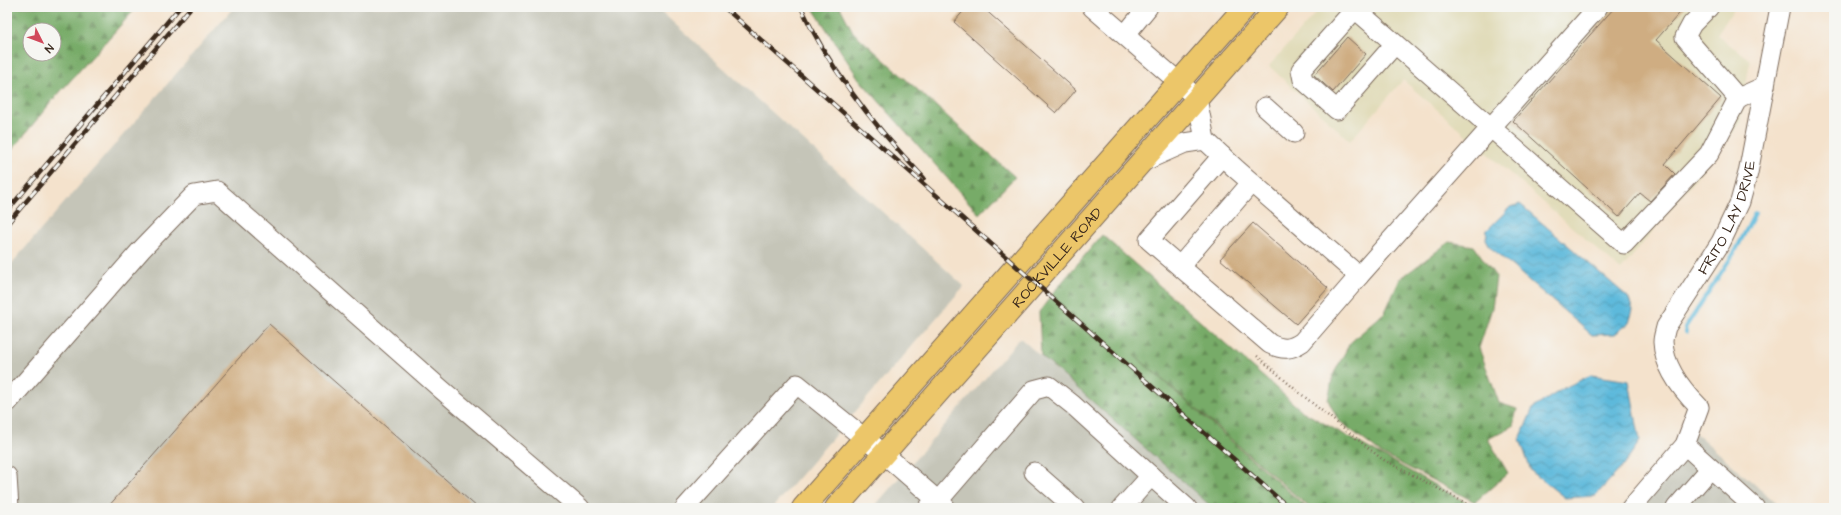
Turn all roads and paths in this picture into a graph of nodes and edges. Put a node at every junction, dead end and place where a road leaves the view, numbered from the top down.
1 (1092, 7) edge
2 (1148, 7) edge
3 (1245, 7) edge
4 (1278, 7) edge
5 (1598, 7) edge
6 (1709, 7) edge
7 (1780, 7) edge
8 (1354, 8) edge
9 (1125, 35) junction
10 (1395, 44) junction
11 (1179, 82) junction
12 (1765, 86) junction
13 (1198, 98) junction
14 (1738, 98) junction
15 (1265, 107) dead end
16 (1491, 129) junction
17 (1294, 133) dead end
18 (1205, 140) junction
19 (1222, 156) junction
20 (1140, 163) junction
21 (1252, 183) junction
22 (1180, 266) junction
23 (1359, 276) junction
24 (1256, 355) dead end
25 (7, 403) edge
26 (864, 438) junction
27 (1685, 445) junction
28 (884, 454) junction
29 (1710, 469) junction
30 (1034, 472) dead end
31 (7, 476) edge
32 (1151, 476) junction
33 (937, 506) edge
34 (10, 508) edge
35 (580, 508) edge
36 (685, 508) edge
37 (803, 508) edge
38 (836, 508) edge
39 (1074, 508) edge
40 (1122, 508) edge
41 (1187, 508) edge
42 (1475, 508) edge
43 (1631, 508) edge
44 (1676, 508) edge
45 (1755, 508) edge

1 - 9 street
2 - 9 street
3 - 11 main road, ROCKVILLE ROAD
4 - 13 main road, ROCKVILLE ROAD
5 - 16 street
6 - 14 street
7 - 12 street, FRITO LAY DRIVE
8 - 10 street
8 - 10 street
9 - 11 street
10 - 16 street
11 - 13 street
11 - 26 main road, ROCKVILLE ROAD
12 - 14 street
12 - 27 street, FRITO LAY DRIVE
13 - 18 street
13 - 20 main road, ROCKVILLE ROAD
14 - 16 street
15 - 17 street
16 - 23 street
18 - 19 street
18 - 20 street
19 - 21 street
19 - 22 street
20 - 28 main road, ROCKVILLE ROAD
21 - 22 street
21 - 23 street
22 - 23 street
24 - 42 path
25 - 35 street
26 - 28 street
26 - 36 street
26 - 37 main road, ROCKVILLE ROAD
27 - 29 street
27 - 43 street
28 - 33 street
28 - 38 main road, ROCKVILLE ROAD
29 - 44 street
29 - 45 street
30 - 39 street
31 - 34 street
32 - 33 street
32 - 40 street
32 - 41 street

